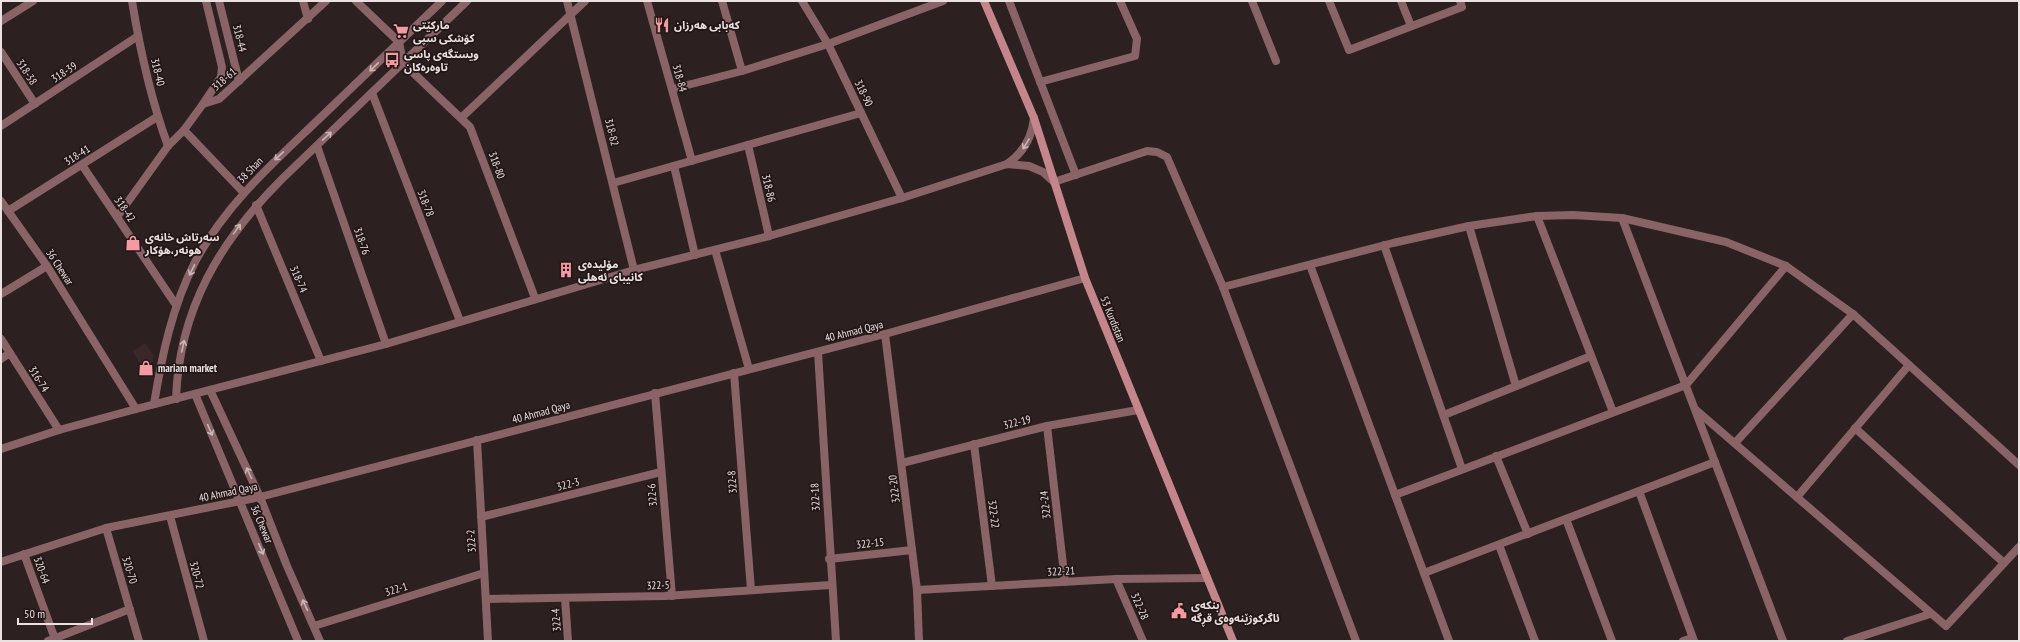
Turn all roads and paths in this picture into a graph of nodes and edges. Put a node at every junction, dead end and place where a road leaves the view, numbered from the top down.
1 (33, 1) edge
2 (132, 1) edge
3 (206, 1) edge
4 (219, 1) edge
5 (303, 1) edge
6 (326, 1) edge
7 (356, 1) edge
8 (442, 1) edge
9 (467, 1) edge
10 (567, 1) edge
11 (584, 1) edge
12 (647, 1) edge
13 (722, 1) edge
14 (802, 1) edge
15 (943, 1) edge
16 (984, 1) edge
17 (1008, 1) edge
18 (1120, 1) edge
19 (1252, 1) edge
20 (1329, 1) edge
21 (1401, 1) edge
22 (1460, 1) edge
23 (570, 15) junction
24 (308, 19) junction
25 (1, 22) edge
26 (1411, 26) junction
27 (138, 36) junction
28 (399, 42) junction
29 (828, 44) junction
30 (1, 52) edge
31 (1276, 61) dead end
32 (403, 63) junction
33 (742, 70) junction
34 (239, 81) junction
35 (1040, 82) junction
36 (672, 89) junction
37 (372, 93) junction
38 (35, 104) junction
39 (203, 104) junction
40 (861, 113) junction
41 (157, 117) junction
42 (461, 118) junction
43 (1034, 118) junction
44 (1, 126) edge
45 (184, 130) junction
46 (748, 145) junction
47 (168, 146) junction
48 (317, 146) junction
49 (692, 161) junction
50 (1007, 164) junction
51 (82, 165) junction
52 (674, 166) junction
53 (1076, 175) junction
54 (1054, 182) junction
55 (613, 183) junction
56 (244, 193) junction
57 (902, 198) junction
58 (1, 201) edge
59 (256, 205) junction
60 (8, 211) junction
61 (1537, 216) junction
62 (117, 217) junction
63 (1622, 218) junction
64 (1469, 226) junction
65 (769, 236) junction
66 (1384, 245) junction
67 (715, 250) junction
68 (695, 255) junction
69 (1310, 265) junction
70 (46, 266) junction
71 (1786, 266) junction
72 (634, 270) junction
73 (1085, 278) junction
74 (1223, 287) junction
75 (1, 294) edge
76 (535, 298) junction
77 (176, 305) junction
78 (1853, 314) junction
79 (460, 321) junction
80 (885, 334) junction
81 (1, 339) edge
82 (386, 344) junction
83 (818, 352) junction
84 (10, 353) junction
85 (1591, 356) junction
86 (1, 360) edge
87 (321, 361) junction
88 (1909, 365) junction
89 (749, 369) junction
90 (734, 373) junction
91 (1686, 385) junction
92 (1516, 386) junction
93 (210, 390) junction
94 (655, 393) junction
95 (195, 394) junction
96 (176, 399) junction
97 (154, 404) junction
98 (136, 409) junction
99 (1138, 410) junction
100 (1695, 410) junction
101 (1613, 412) junction
102 (1444, 415) junction
103 (1047, 426) junction
104 (1855, 428) junction
105 (59, 430) junction
106 (477, 440) junction
107 (974, 444) junction
108 (1735, 444) junction
109 (1, 449) edge
110 (1496, 456) junction
111 (1715, 462) junction
112 (902, 463) junction
113 (2019, 465) edge
114 (1462, 469) junction
115 (661, 472) junction
116 (1639, 491) junction
117 (1395, 494) junction
118 (1797, 496) junction
119 (260, 497) junction
120 (241, 501) junction
121 (170, 516) junction
122 (481, 517) junction
123 (1566, 519) junction
124 (106, 528) junction
125 (1528, 534) junction
126 (1499, 545) junction
127 (2019, 547) edge
128 (912, 550) junction
129 (24, 554) junction
130 (829, 559) junction
131 (1, 562) edge
132 (2004, 563) junction
133 (484, 573) junction
134 (1424, 573) junction
135 (1207, 578) junction
136 (1116, 579) junction
137 (1065, 582) junction
138 (831, 585) junction
139 (992, 586) junction
140 (751, 590) junction
141 (917, 590) junction
142 (672, 596) junction
143 (565, 598) junction
144 (486, 599) junction
145 (130, 610) junction
146 (1930, 614) junction
147 (314, 626) junction
148 (1873, 637) edge
149 (1693, 639) edge
150 (51, 640) edge
151 (139, 641) edge
152 (204, 641) edge
153 (298, 641) edge
154 (320, 641) edge
155 (488, 641) edge
156 (568, 641) edge
157 (836, 641) edge
158 (919, 641) edge
159 (1143, 641) edge
160 (1233, 641) edge
161 (1356, 641) edge
162 (1449, 641) edge
163 (1534, 641) edge
164 (1612, 641) edge
165 (1683, 641) edge
166 (1783, 641) edge
167 (1847, 641) edge

1 - 25 street
2 - 27 street, 318-40
3 - 39 street
4 - 34 street, 318-44
5 - 24 street
6 - 24 street, 318-61
7 - 28 street
8 - 28 street, 38 Shan
9 - 32 street
10 - 23 street, 318-82
11 - 23 street
12 - 36 street, 318-84
13 - 33 street
14 - 29 street, 318-90
15 - 29 street
16 - 43 main road, 53 Kurdistan
17 - 35 street
18 - 35 street
19 - 31 street
20 - 26 street
21 - 26 street
22 - 26 street
23 - 42 street
23 - 55 street, 318-82
24 - 34 street, 318-61
27 - 38 street, 318-39
27 - 41 street, 318-40
28 - 32 street
28 -> 56 street, 38 Shan
29 - 33 street
29 - 40 street, 318-90
30 - 38 street, 318-38
32 - 37 street
32 - 42 street, 318-80
33 - 36 street
34 - 39 street, 318-61
35 - 53 street
36 - 49 street, 318-84
48 -> 37 street
37 - 79 street, 318-78
38 - 44 street, 318-39
39 - 45 street
40 - 46 street
40 - 57 street, 318-90
41 - 47 street, 318-40
41 - 51 street, 318-41
42 - 76 street, 318-80
43 -> 50 street
43 - 54 main road, 53 Kurdistan
45 - 47 street
45 - 56 street
46 - 49 street
46 - 65 street, 318-86
47 - 62 street
48 - 59 street
48 - 82 street, 318-76
49 - 52 street
50 - 54 street
50 - 57 street
51 - 60 street, 318-41
51 - 62 street, 318-42
52 - 55 street
52 - 68 street
53 - 54 street
53 - 74 street
54 - 73 main road, 53 Kurdistan
55 - 72 street, 318-82
56 -> 77 street, 38 Shan
57 - 65 street
58 - 60 street, 36 Chewar
59 - 87 street, 318-74
96 -> 59 street
60 - 70 street, 36 Chewar
61 - 63 street
61 - 64 street
61 - 85 street
62 - 77 street, 318-42
63 - 71 street
63 - 91 street
64 - 66 street
64 - 92 street
65 - 67 street
66 - 69 street
66 - 102 street
67 - 68 street
67 - 89 street
68 - 72 street
69 - 74 street
69 - 117 street
70 - 75 street
70 - 98 street, 36 Chewar
71 - 78 street
71 - 91 street
72 - 76 street
73 - 80 street, 40 Ahmad Qaya
73 - 99 main road, 53 Kurdistan
74 - 161 street
76 - 79 street
77 - 97 street, 38 Shan
78 - 88 street
78 - 108 street
79 - 82 street
80 - 83 street, 40 Ahmad Qaya
80 - 112 street, 322-20
81 - 84 street, 316-74
82 - 87 street
83 - 89 street, 40 Ahmad Qaya
83 - 130 street, 322-18
84 - 86 street
84 - 105 street, 316-74
85 - 92 street
85 - 101 street
87 - 93 street
88 - 104 street
88 - 113 street
89 - 90 street, 40 Ahmad Qaya
90 - 94 street, 40 Ahmad Qaya
90 - 140 street, 322-8
91 - 100 street
91 - 101 street
92 - 102 street
93 - 95 street
119 -> 93 street
94 - 106 street, 40 Ahmad Qaya
94 - 115 street, 322-6
95 - 96 street
95 -> 120 street, 36 Chewar
96 - 97 street
97 - 98 street
98 - 105 street
99 - 103 street, 322-19
99 - 135 main road, 53 Kurdistan
100 - 108 street
100 - 111 street
101 - 110 street
102 - 114 street
103 - 107 street, 322-19
103 - 137 street, 322-24
104 - 118 street
104 - 132 street
105 - 109 street
106 - 119 street, 40 Ahmad Qaya
106 - 122 street, 322-2
107 - 112 street, 322-19
107 - 139 street, 322-22
108 - 118 street
110 - 114 street
110 - 125 street
111 - 116 street
111 - 166 street
112 - 128 street, 322-20
114 - 117 street
115 - 122 street, 322-3
115 - 142 street, 322-6
116 - 123 street
116 - 149 street
117 - 134 street
118 - 146 street
119 - 120 street, 40 Ahmad Qaya
147 -> 119 street
120 - 121 street, 40 Ahmad Qaya
120 -> 153 street, 36 Chewar
121 - 124 street, 40 Ahmad Qaya
121 - 152 street, 320-72
122 - 133 street, 322-2
123 - 125 street
123 - 164 street
124 - 129 street, 40 Ahmad Qaya
124 - 145 street, 320-70
125 - 126 street
126 - 134 street
126 - 163 street
127 - 132 street
128 - 130 street, 322-15
128 - 141 street, 322-20
129 - 131 street, 40 Ahmad Qaya
129 - 150 street, 320-64
130 - 138 street, 322-18
132 - 146 street
133 - 144 street, 322-2
133 - 147 street, 322-1
134 - 162 street
135 - 136 street, 322-21
135 - 160 main road, 53 Kurdistan
136 - 137 street, 322-21
136 - 159 street, 322-28
137 - 139 street, 322-21
138 - 140 street, 322-5
138 - 157 street, 322-18
139 - 141 street, 322-21
140 - 142 street, 322-5
141 - 158 street, 322-20
142 - 143 street, 322-5
143 - 144 street, 322-5
143 - 156 street, 322-4
144 - 155 street, 322-2
145 - 150 street
145 - 151 street, 320-70
146 - 148 street
147 - 154 street
148 - 167 street
149 - 165 street

